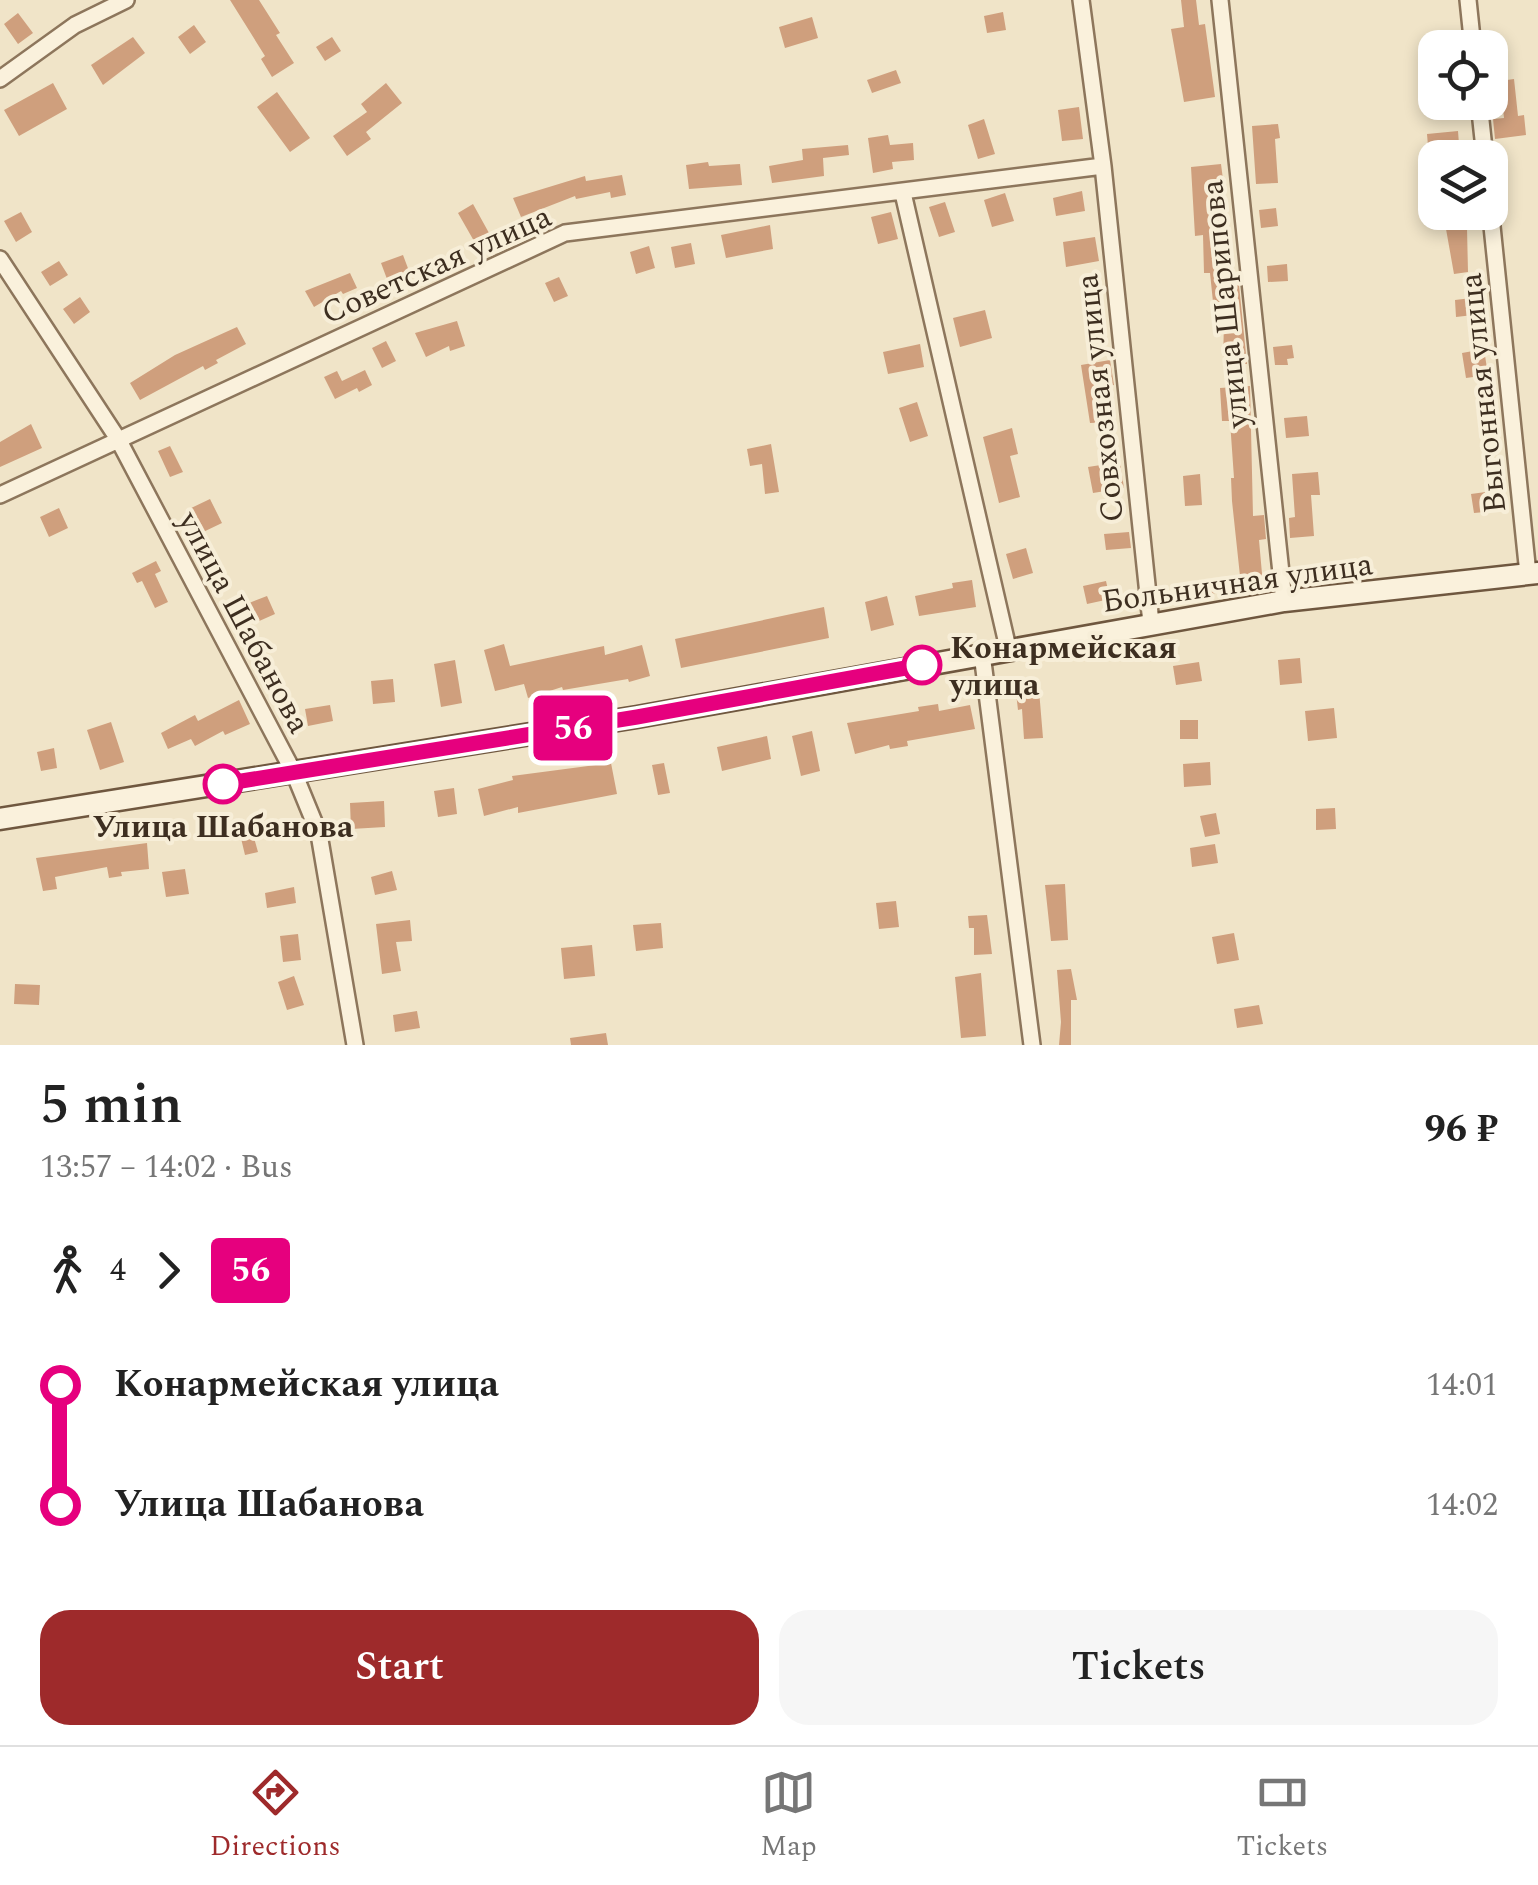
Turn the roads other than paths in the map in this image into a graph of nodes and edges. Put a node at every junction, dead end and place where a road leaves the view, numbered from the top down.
1 (126, 0) edge
2 (1081, 0) edge
3 (1220, 0) edge
4 (1468, 0) edge
5 (1471, 30) edge
6 (0, 79) edge
7 (1102, 166) junction
8 (904, 194) junction
9 (1493, 230) edge
10 (0, 259) edge
11 (118, 439) junction
12 (0, 494) edge
13 (1533, 574) edge
14 (1284, 602) junction
15 (1151, 624) junction
16 (1008, 648) junction
17 (982, 654) junction
18 (294, 773) junction
19 (0, 819) edge
20 (356, 1045) edge
21 (1032, 1045) edge

1 - 6 street
2 - 7 street
3 - 14 street, улица Шарипова
4 - 5 street
7 - 8 street, Советская улица
7 - 15 street, Совхозная улица
8 - 11 street, Советская улица
8 - 16 street
9 - 13 street, Выгонная улица
10 - 11 street, улица Шабанова
11 - 12 street, Советская улица
11 - 18 street, улица Шабанова
13 - 14 street, Больничная улица
14 - 15 street, Больничная улица
15 - 16 street, Больничная улица
16 - 17 street, Больничная улица
17 - 18 street, Больничная улица
17 - 21 street
18 - 19 street, Больничная улица
18 - 20 street, улица Шабанова

